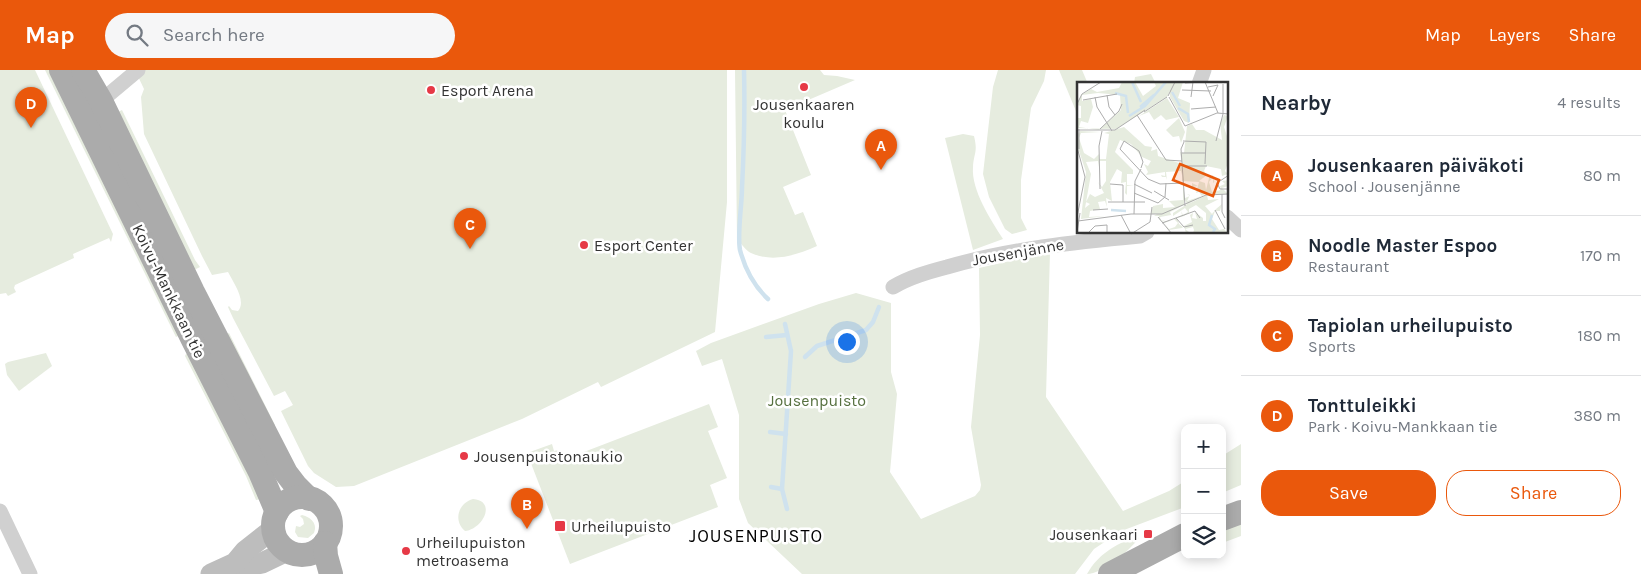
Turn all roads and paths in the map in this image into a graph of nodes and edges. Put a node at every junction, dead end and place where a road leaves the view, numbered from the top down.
1 (61, 70) edge
2 (83, 70) edge
3 (138, 70) edge
4 (1204, 70) edge
5 (1200, 82) edge
6 (101, 101) junction
7 (1228, 218) edge
8 (1241, 230) edge
9 (1144, 234) edge
10 (893, 287) dead end
11 (309, 499) junction
12 (0, 511) edge
13 (1241, 512) edge
14 (1226, 518) edge
15 (275, 521) junction
16 (1181, 537) edge
17 (325, 543) junction
18 (288, 551) junction
19 (235, 563) junction
20 (30, 574) edge
21 (211, 574) edge
22 (303, 574) edge
23 (331, 574) edge
24 (1110, 574) edge

1 - 15 main road, Koivu-Mankkaan tie
2 - 6 main road, Koivu-Mankkaan tie
3 - 6 street
4 - 5 street
6 - 11 main road, Koivu-Mankkaan tie
7 - 8 street
9 - 10 street, Jousenjänne
11 - 15 main road
11 - 17 main road
12 - 20 street
13 - 14 main road
15 - 18 main road
15 - 19 street
16 - 24 main road
17 - 18 main road
17 - 23 main road
18 - 19 street
18 - 22 main road
19 - 21 street

